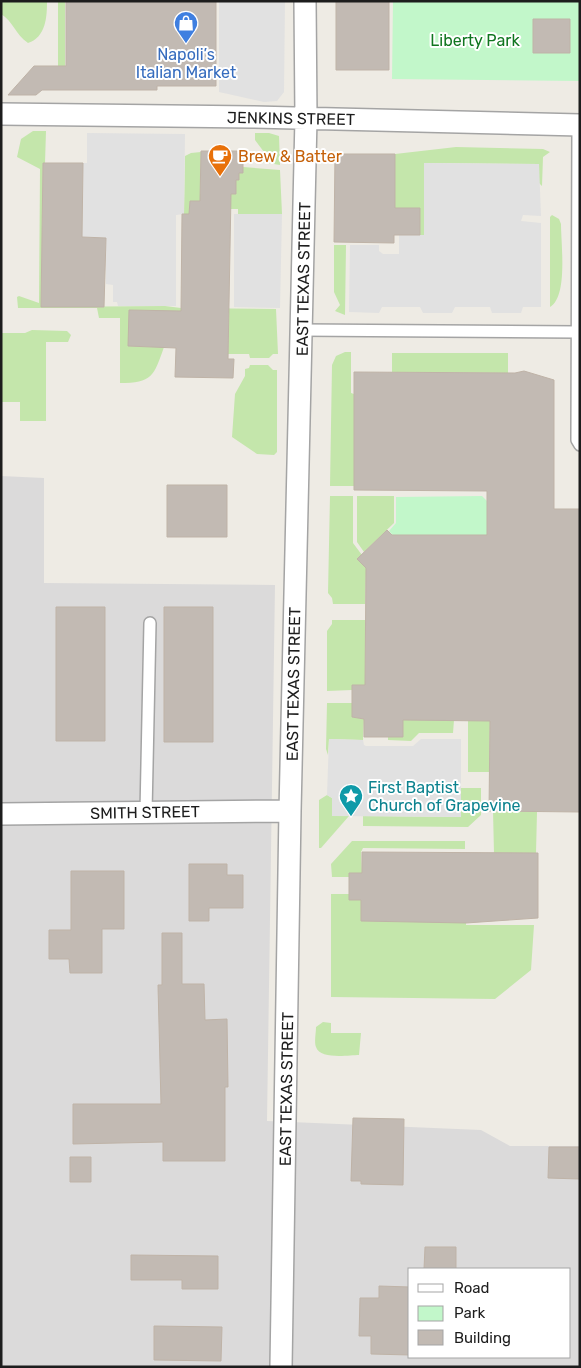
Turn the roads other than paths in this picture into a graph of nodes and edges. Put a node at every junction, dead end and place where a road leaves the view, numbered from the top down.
1 (305, 1) edge
2 (1, 114) edge
3 (306, 118) junction
4 (579, 125) edge
5 (301, 330) junction
6 (577, 332) junction
7 (580, 446) edge
8 (150, 623) dead end
9 (290, 811) junction
10 (146, 812) junction
11 (1, 814) edge
12 (282, 1367) edge

1 - 3 street, EAST TEXAS STREET
2 - 3 street, JENKINS STREET
3 - 4 street, JENKINS STREET
3 - 5 street, EAST TEXAS STREET
4 - 6 lane
5 - 6 lane
5 - 9 street, EAST TEXAS STREET
6 - 7 lane
8 - 10 lane
9 - 10 street, SMITH STREET
9 - 12 street, EAST TEXAS STREET
10 - 11 street, SMITH STREET

